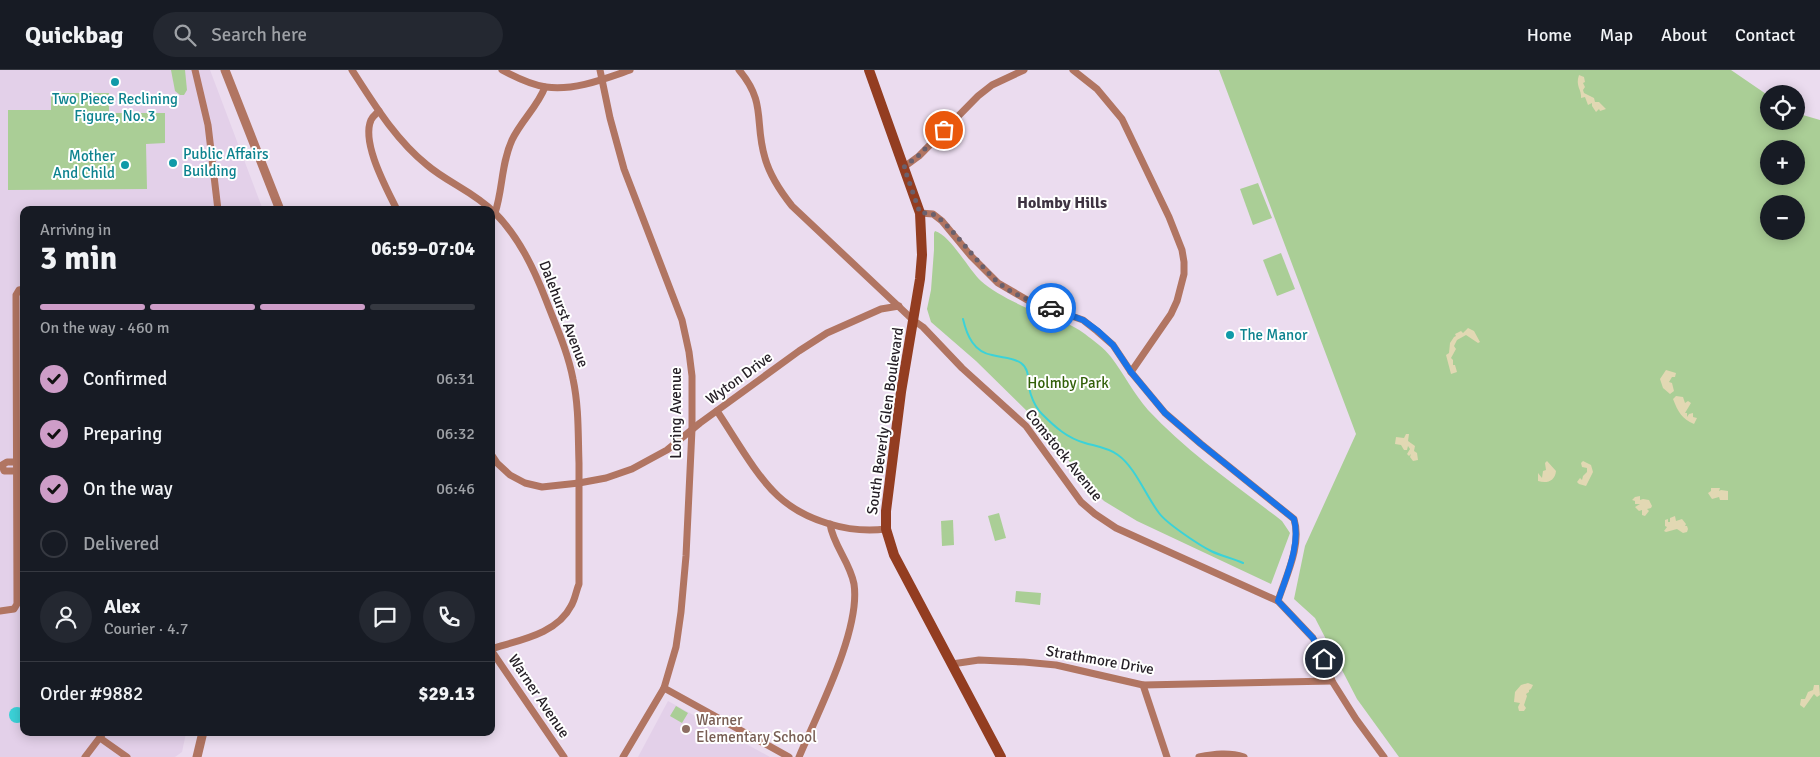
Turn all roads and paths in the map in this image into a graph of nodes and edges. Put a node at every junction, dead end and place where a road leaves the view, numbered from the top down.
1 (195, 70) edge
2 (225, 70) edge
3 (352, 70) edge
4 (502, 70) edge
5 (600, 70) edge
6 (630, 70) edge
7 (739, 70) edge
8 (869, 70) edge
9 (1024, 70) edge
10 (1073, 70) edge
11 (602, 79) junction
12 (545, 87) junction
13 (379, 111) junction
14 (904, 167) junction
15 (218, 206) edge
16 (278, 206) edge
17 (395, 206) edge
18 (487, 206) edge
19 (495, 213) joint
20 (920, 213) junction
21 (20, 290) edge
22 (899, 306) junction
23 (913, 320) junction
24 (1131, 372) junction
25 (718, 411) junction
26 (692, 429) junction
27 (495, 459) edge
28 (20, 462) edge
29 (20, 471) edge
30 (579, 483) junction
31 (830, 524) junction
32 (886, 529) junction
33 (1278, 601) junction
34 (0, 611) edge
35 (495, 649) edge
36 (495, 656) edge
37 (952, 664) junction
38 (1332, 682) junction
39 (1143, 686) junction
40 (664, 688) junction
41 (101, 736) edge
42 (103, 736) edge
43 (202, 736) edge
44 (84, 757) edge
45 (127, 757) edge
46 (197, 757) edge
47 (564, 757) edge
48 (623, 757) edge
49 (789, 757) edge
50 (799, 757) edge
51 (1001, 757) edge
52 (1167, 757) edge
53 (1199, 757) edge
54 (1244, 757) edge
55 (1384, 757) edge

1 - 15 street
2 - 16 street
3 - 13 street, Dalehurst Avenue
4 - 12 street
5 - 11 street, Loring Avenue
6 - 11 street
7 - 22 street, Comstock Avenue
8 - 14 main road, South Beverly Glen Boulevard
9 - 14 street
10 - 24 street
11 - 12 street
11 - 26 street, Loring Avenue
12 - 19 street
13 - 17 street
13 - 18 street, Dalehurst Avenue
14 - 20 main road, South Beverly Glen Boulevard
19 - 30 street, Dalehurst Avenue
20 - 23 main road, South Beverly Glen Boulevard
20 - 24 street
21 - 28 street
22 - 23 street, Comstock Avenue
22 - 25 street, Wyton Drive
23 - 32 main road, South Beverly Glen Boulevard
23 - 33 street, Comstock Avenue
24 - 33 street
25 - 26 street, Wyton Drive
25 - 31 street
26 - 30 street, Wyton Drive
26 - 40 street, Loring Avenue
27 - 30 street, Wyton Drive
28 - 29 street
28 - 29 street
29 - 34 street
30 - 35 street, Dalehurst Avenue
31 - 32 street
31 - 50 street
32 - 37 main road, South Beverly Glen Boulevard
33 - 38 street, Comstock Avenue
36 - 47 street, Warner Avenue
37 - 39 street, Strathmore Drive
37 - 51 main road, South Beverly Glen Boulevard
38 - 39 street, Strathmore Drive
38 - 55 street, Comstock Avenue
39 - 52 street
40 - 48 street, Loring Avenue
40 - 49 street
41 - 44 street
42 - 45 street
43 - 46 street
53 - 54 street

